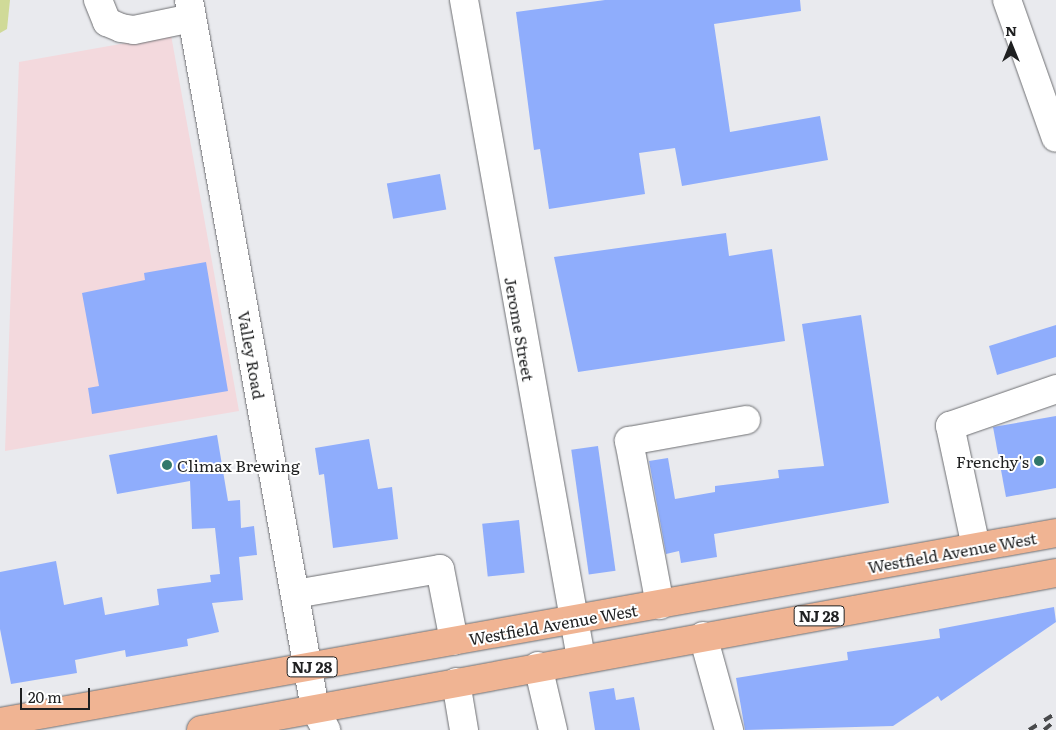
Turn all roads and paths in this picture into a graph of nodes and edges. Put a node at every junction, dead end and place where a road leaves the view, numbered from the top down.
1 (98, 0) edge
2 (464, 0) edge
3 (1007, 0) edge
4 (191, 9) edge
5 (1056, 138) edge
6 (1056, 389) edge
7 (746, 420) dead end
8 (1056, 533) edge
9 (976, 547) junction
10 (1056, 573) edge
11 (295, 594) junction
12 (660, 605) junction
13 (574, 620) junction
14 (703, 636) junction
15 (454, 642) junction
16 (581, 658) junction
17 (538, 666) junction
18 (308, 668) junction
19 (456, 682) junction
20 (321, 720) edge
21 (0, 722) edge
22 (201, 730) edge
23 (464, 730) edge
24 (553, 730) edge
25 (729, 730) edge

1 - 4 street
2 - 13 street, Jerome Street
3 - 5 street
4 - 11 street, Valley Road
6 - 9 street
7 - 12 street
8 - 9 main road, Westfield Avenue West / NJ 28
9 - 12 main road, Westfield Avenue West / NJ 28
10 - 14 main road, NJ 28
11 - 15 street
11 - 18 street, Valley Road
12 - 13 main road, Westfield Avenue West / NJ 28
13 - 15 main road, Westfield Avenue West / NJ 28
13 - 16 street, Jerome Street
14 - 16 main road, NJ 28
14 - 25 street
15 - 18 main road, Westfield Avenue West / NJ 28
16 - 17 main road, NJ 28
17 - 19 main road, NJ 28
17 - 24 street
18 - 20 street, Valley Road
18 - 21 main road, Westfield Avenue West / NJ 28
19 - 20 main road, NJ 28
19 - 23 street
20 - 22 main road, NJ 28

